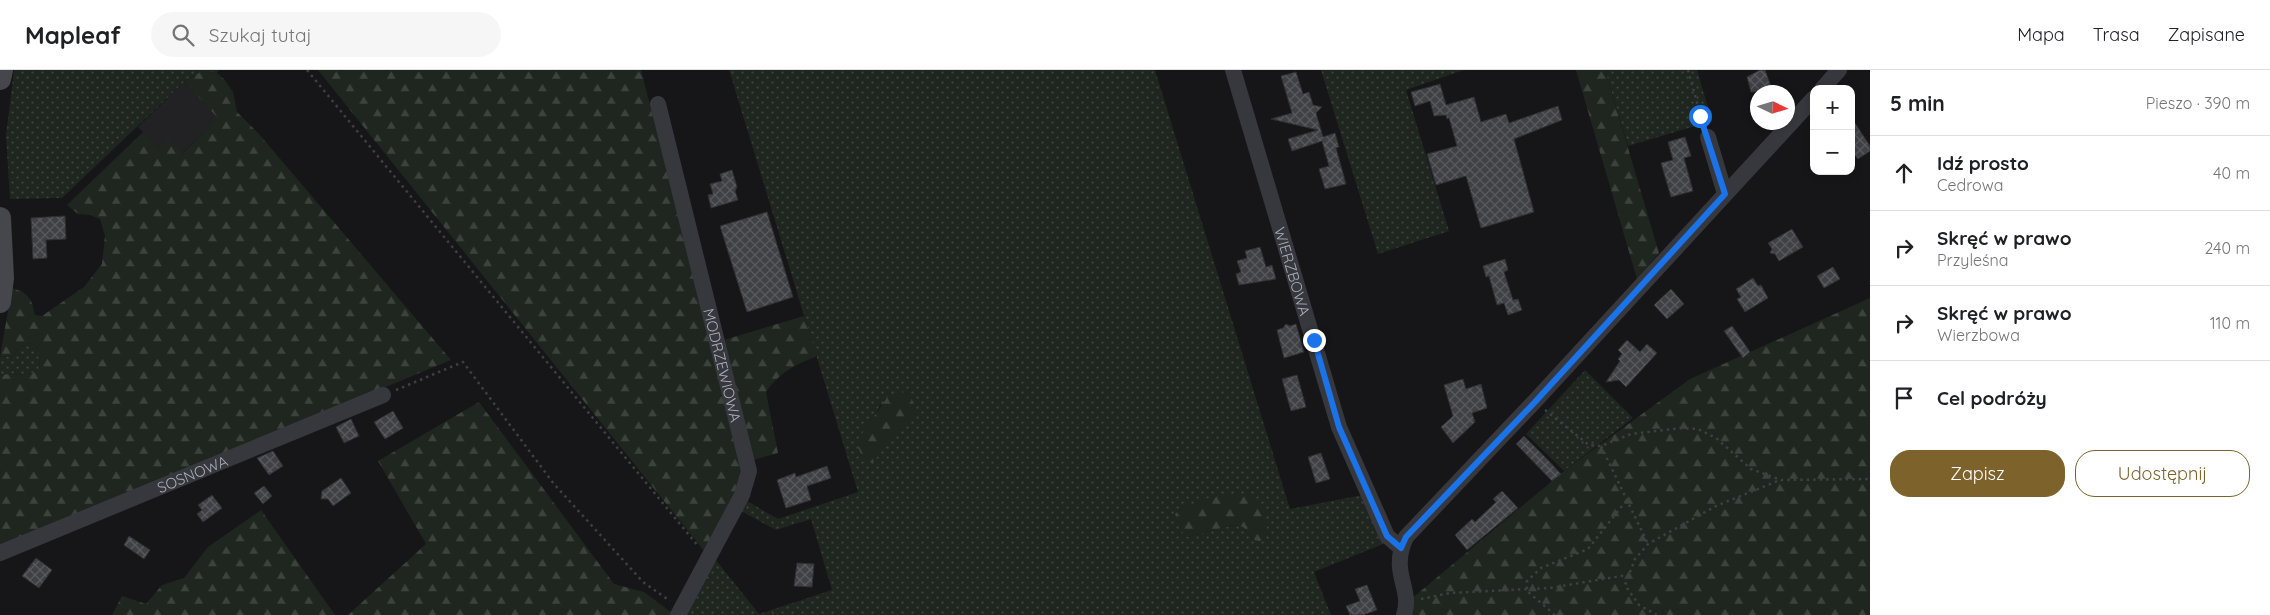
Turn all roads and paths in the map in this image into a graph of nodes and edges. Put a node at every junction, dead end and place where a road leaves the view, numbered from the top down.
1 (2, 70) edge
2 (307, 70) edge
3 (1233, 70) edge
4 (1688, 70) edge
5 (1839, 70) edge
6 (0, 80) edge
7 (1826, 85) edge
8 (1810, 102) edge
9 (658, 104) dead end
10 (1708, 137) joint
11 (1725, 194) junction
12 (0, 218) edge
13 (0, 302) edge
14 (383, 395) joint
15 (1535, 402) junction
16 (1601, 446) junction
17 (1870, 478) edge
18 (1781, 480) junction
19 (1626, 501) junction
20 (1648, 544) junction
21 (1401, 548) junction
22 (0, 553) edge
23 (708, 557) junction
24 (1627, 575) junction
25 (1527, 591) junction
26 (1405, 610) edge
27 (680, 612) edge
28 (1555, 615) edge
29 (1657, 615) edge

1 - 6 main road
2 - 23 path
3 - 21 street, WIERZBOWA
4 - 10 path
5 - 7 street
8 - 11 street
9 - 23 street, MODRZEWIOWA
10 - 11 street
11 - 15 street
12 - 13 main road
14 - 22 street, SOSNOWA
14 - 27 path
15 - 16 path
15 - 21 street
16 - 18 path
16 - 19 path
17 - 18 path
18 - 20 path
19 - 20 path
19 - 25 path
20 - 24 path
21 - 26 street
23 - 27 street, MODRZEWIOWA
24 - 25 path
24 - 29 path
25 - 26 path
25 - 28 path

